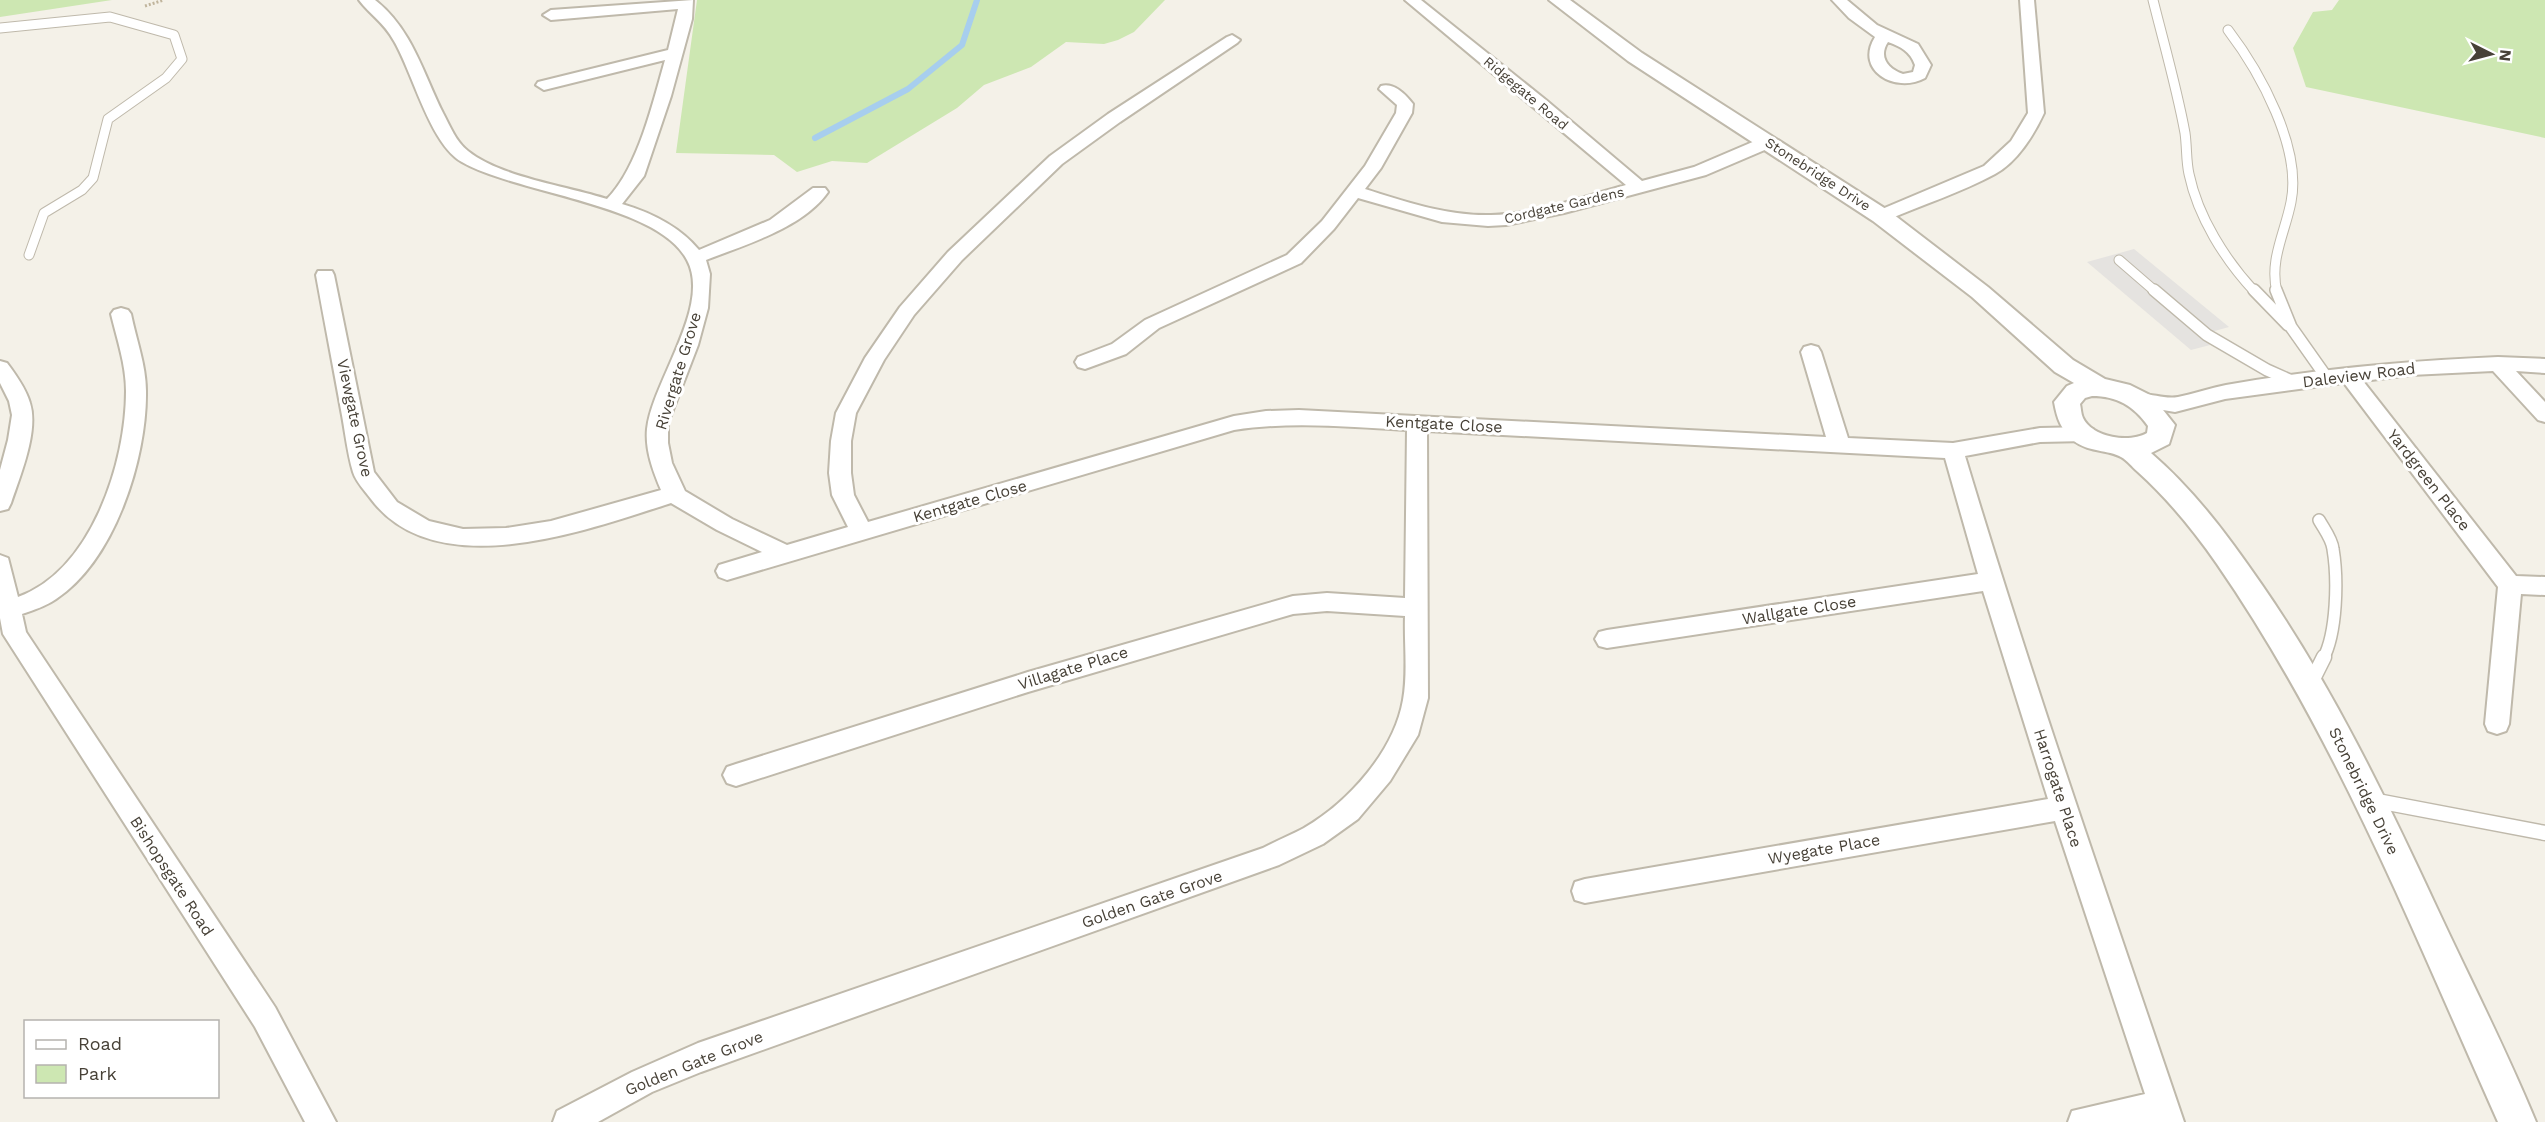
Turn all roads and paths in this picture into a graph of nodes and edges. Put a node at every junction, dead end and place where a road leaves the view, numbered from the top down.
1 (366, 0) edge
2 (1412, 0) edge
3 (1558, 0) edge
4 (1839, 0) edge
5 (2027, 0) edge
6 (2153, 0) edge
7 (686, 2) edge
8 (551, 15) dead end
9 (0, 28) edge
10 (2228, 30) dead end
11 (1884, 35) dead end
12 (1232, 40) dead end
13 (674, 53) junction
14 (544, 85) dead end
15 (1387, 88) dead end
16 (1768, 142) junction
17 (1638, 188) junction
18 (819, 192) dead end
19 (1355, 192) junction
20 (610, 206) junction
21 (1881, 216) junction
22 (28, 255) dead end
23 (695, 258) junction
24 (2119, 260) dead end
25 (325, 275) dead end
26 (121, 314) dead end
27 (2292, 330) junction
28 (1811, 352) dead end
29 (1086, 362) dead end
30 (2499, 364) junction
31 (2545, 366) edge
32 (0, 368) edge
33 (2338, 377) junction
34 (2294, 382) junction
35 (2082, 407) junction
36 (2545, 415) edge
37 (1417, 423) junction
38 (2151, 423) junction
39 (1839, 444) junction
40 (1953, 451) junction
41 (674, 494) junction
42 (0, 503) edge
43 (2319, 520) dead end
44 (862, 532) junction
45 (786, 554) junction
46 (0, 564) edge
47 (727, 571) dead end
48 (1991, 581) junction
49 (2510, 585) junction
50 (2545, 586) edge
51 (1417, 608) junction
52 (12, 621) junction
53 (1607, 639) dead end
54 (2310, 686) junction
55 (2497, 724) dead end
56 (736, 774) dead end
57 (2368, 799) junction
58 (2064, 808) junction
59 (2545, 833) edge
60 (1585, 891) dead end
61 (2166, 1114) edge
62 (321, 1122) edge
63 (568, 1122) edge
64 (2083, 1122) edge
65 (2517, 1122) edge

1 - 20 street, Rivergate Grove
2 - 17 street, Ridgegate Road
3 - 16 street, Stonebridge Drive
4 - 11 street
5 - 21 street
6 - 27 lane
7 - 8 street
7 - 13 street
9 - 22 lane
10 - 27 lane
12 - 44 street
13 - 14 street
13 - 20 street
15 - 19 street
16 - 17 street, Cordgate Gardens
16 - 21 street, Stonebridge Drive
17 - 19 street, Cordgate Gardens
18 - 23 street
19 - 29 street
20 - 23 street, Rivergate Grove
21 - 35 street, Stonebridge Drive
23 - 41 street, Rivergate Grove
24 - 34 lane
25 - 41 street, Viewgate Grove
26 - 52 street
27 - 33 lane
28 - 39 street
30 - 31 street, Daleview Road
30 - 33 street, Daleview Road
30 - 36 street
32 - 42 street
33 - 34 street, Daleview Road
33 - 49 street, Yardgreen Place
34 - 38 street, Daleview Road
35 - 38 street
35 - 38 street
35 - 40 street, Kentgate Close
37 - 39 street, Kentgate Close
37 - 44 street, Kentgate Close
37 - 51 street, Golden Gate Grove
38 - 54 street, Stonebridge Drive
39 - 40 street, Kentgate Close
40 - 48 street, Harrogate Place
41 - 45 street
43 - 54 lane
44 - 45 street, Kentgate Close
45 - 47 street, Kentgate Close
46 - 52 street
48 - 53 street, Wallgate Close
48 - 58 street, Harrogate Place
49 - 50 street
49 - 55 street
51 - 56 street, Villagate Place
51 - 63 street, Golden Gate Grove
52 - 62 street, Bishopsgate Road
54 - 57 street, Stonebridge Drive
57 - 59 lane
57 - 65 street, Stonebridge Drive
58 - 60 street, Wyegate Place
58 - 61 street, Harrogate Place
61 - 64 street

